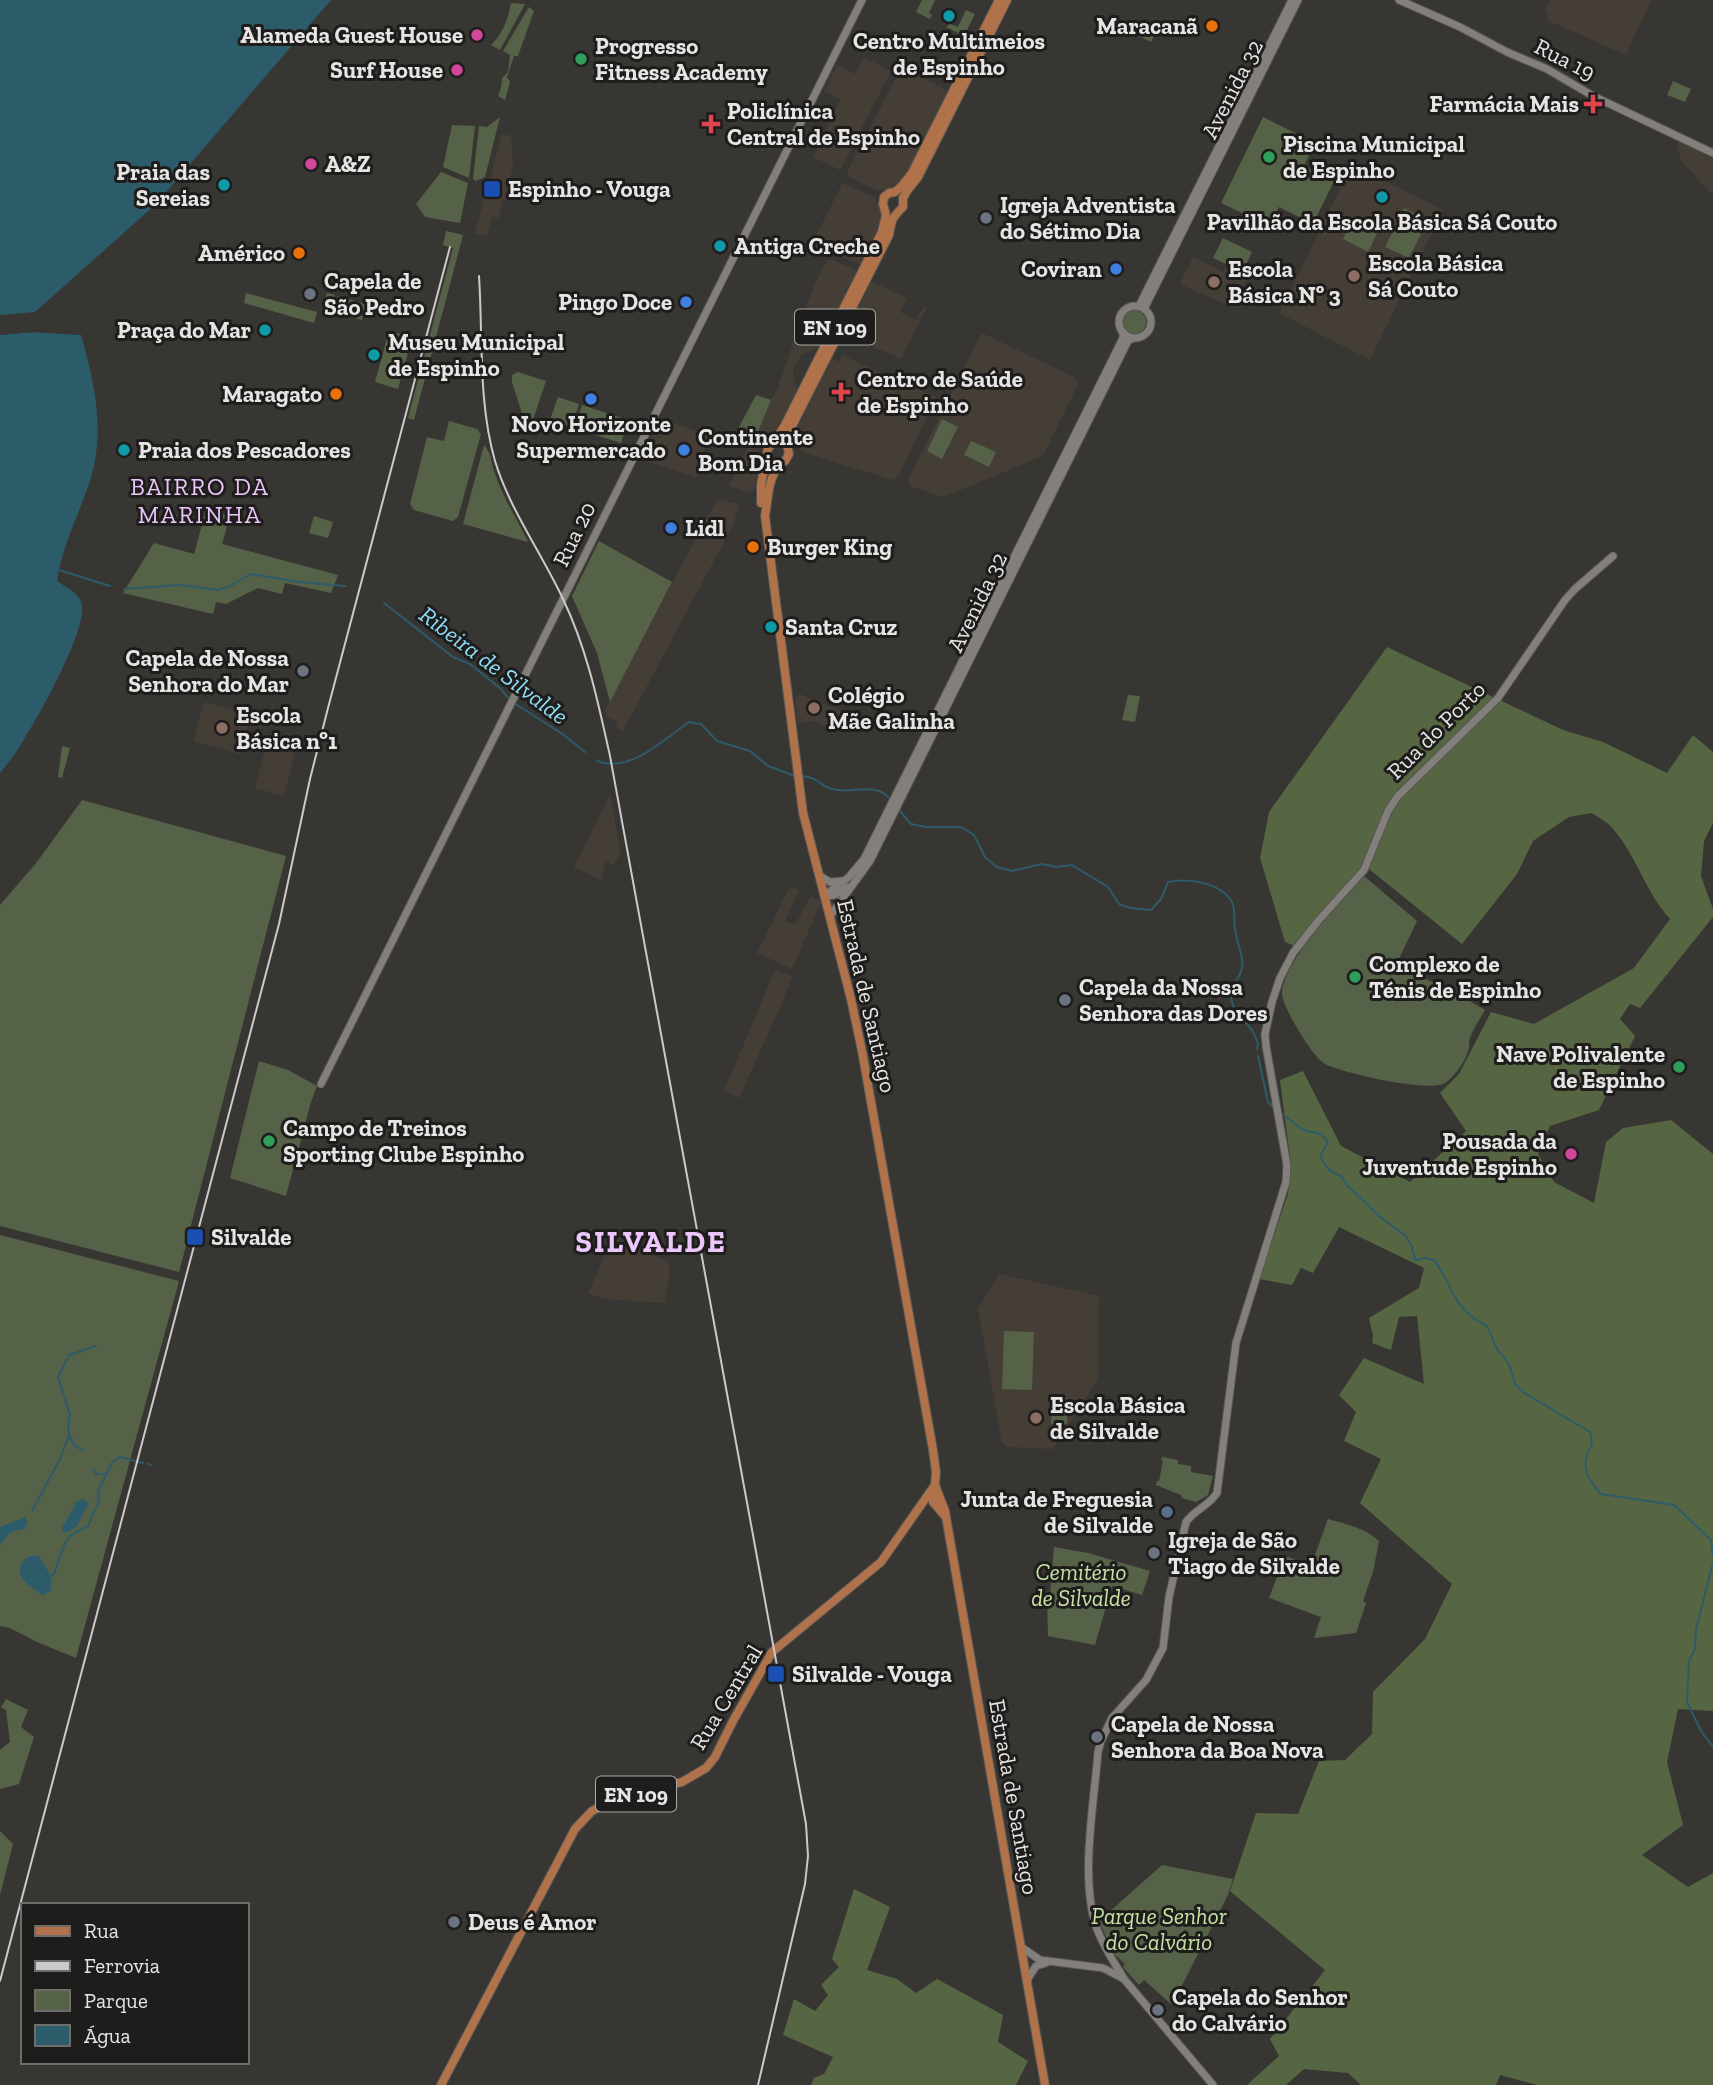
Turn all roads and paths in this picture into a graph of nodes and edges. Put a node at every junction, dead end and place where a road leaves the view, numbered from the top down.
1 (862, 0) edge
2 (999, 0) edge
3 (1007, 0) edge
4 (1292, 0) edge
5 (1298, 0) edge
6 (1399, 0) edge
7 (1713, 153) edge
8 (895, 192) junction
9 (903, 198) junction
10 (886, 209) junction
11 (896, 212) junction
12 (1142, 307) junction
13 (1123, 332) junction
14 (1133, 338) junction
15 (775, 441) junction
16 (787, 445) junction
17 (768, 456) junction
18 (779, 463) junction
19 (763, 513) junction
20 (1613, 556) dead end
21 (903, 788) junction
22 (820, 876) junction
23 (851, 880) junction
24 (825, 895) junction
25 (830, 916) junction
26 (321, 1084) dead end
27 (932, 1498) junction
28 (1021, 1947) junction
29 (1107, 1950) junction
30 (1024, 1960) junction
31 (1038, 1963) junction
32 (1094, 1966) junction
33 (1124, 1979) junction
34 (1027, 1980) junction
35 (441, 2085) edge
36 (1045, 2085) edge
37 (1213, 2085) edge

1 - 26 main road, Rua 20
2 - 8 main road, EN 109
3 - 9 main road, EN 109
4 - 12 main road, Avenida 32
5 - 12 main road, Avenida 32
6 - 7 main road, Rua 19
8 - 9 main road
8 - 10 main road, EN 109
9 - 11 main road, EN 109
10 - 11 main road
10 - 15 main road, EN 109
11 - 16 main road, EN 109
12 - 13 main road
12 - 14 main road
13 - 14 main road
13 - 21 main road, Avenida 32
14 - 21 main road, Avenida 32
15 - 16 main road
15 - 17 main road, EN 109
16 - 18 main road, EN 109
17 - 18 main road
17 - 19 main road, EN 109
18 - 19 main road, Estrada de Santiago / EN 109
19 - 22 main road, Estrada de Santiago
20 - 29 main road, Rua do Porto
21 - 23 main road, Avenida 32
22 - 23 main road
22 - 24 main road, Estrada de Santiago
23 - 24 main road
23 - 25 main road, Avenida 32
24 - 25 main road, Estrada de Santiago
25 - 27 main road, Estrada de Santiago
27 - 28 main road, Estrada de Santiago
27 - 35 main road, Rua Central / EN 109
28 - 30 main road, Estrada de Santiago
28 - 31 main road
29 - 32 main road
29 - 33 main road
30 - 31 main road
30 - 34 main road, Estrada de Santiago
31 - 32 main road
31 - 34 main road
32 - 33 main road
33 - 37 main road
34 - 36 main road, Estrada de Santiago

